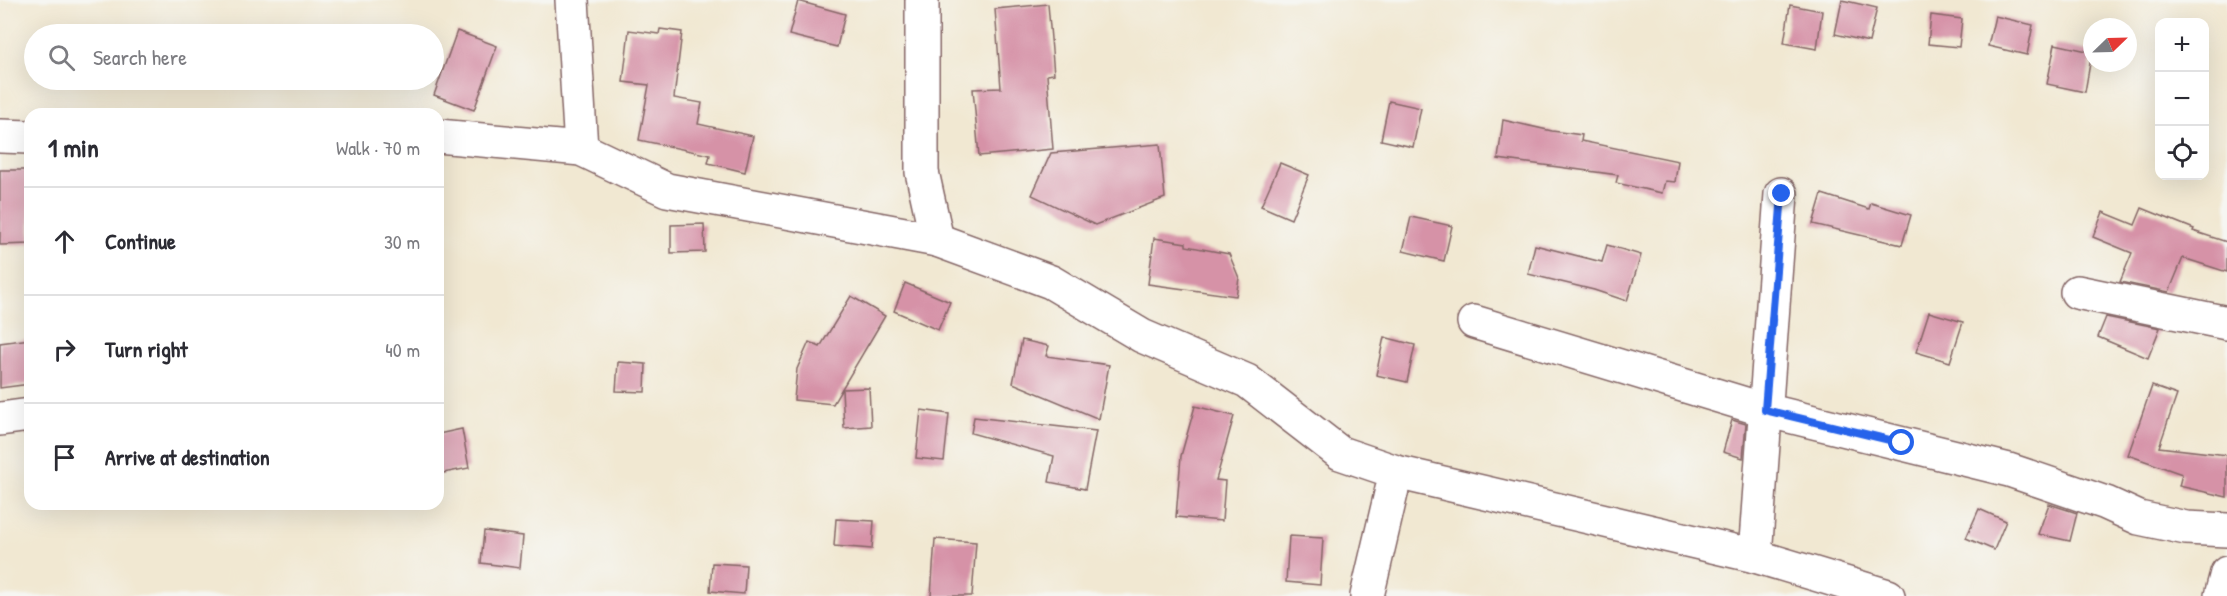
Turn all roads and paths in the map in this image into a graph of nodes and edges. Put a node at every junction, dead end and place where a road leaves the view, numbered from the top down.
1 (572, 0) edge
2 (922, 0) edge
3 (0, 136) edge
4 (24, 137) edge
5 (444, 137) edge
6 (581, 149) junction
7 (1782, 194) dead end
8 (937, 240) junction
9 (2077, 291) dead end
10 (1474, 322) dead end
11 (2227, 324) edge
12 (1765, 410) junction
13 (24, 417) edge
14 (0, 419) edge
15 (1395, 472) junction
16 (2227, 530) edge
17 (1755, 555) junction
18 (2227, 573) edge
19 (1367, 596) edge
20 (1888, 596) edge
21 (2222, 596) edge

1 - 6 street
2 - 8 street
3 - 4 street
5 - 6 street
6 - 8 street
7 - 12 street
8 - 15 street
9 - 11 street
10 - 12 street
12 - 16 street
12 - 17 street
13 - 14 street
15 - 17 street
15 - 19 street
17 - 20 street
18 - 21 street

